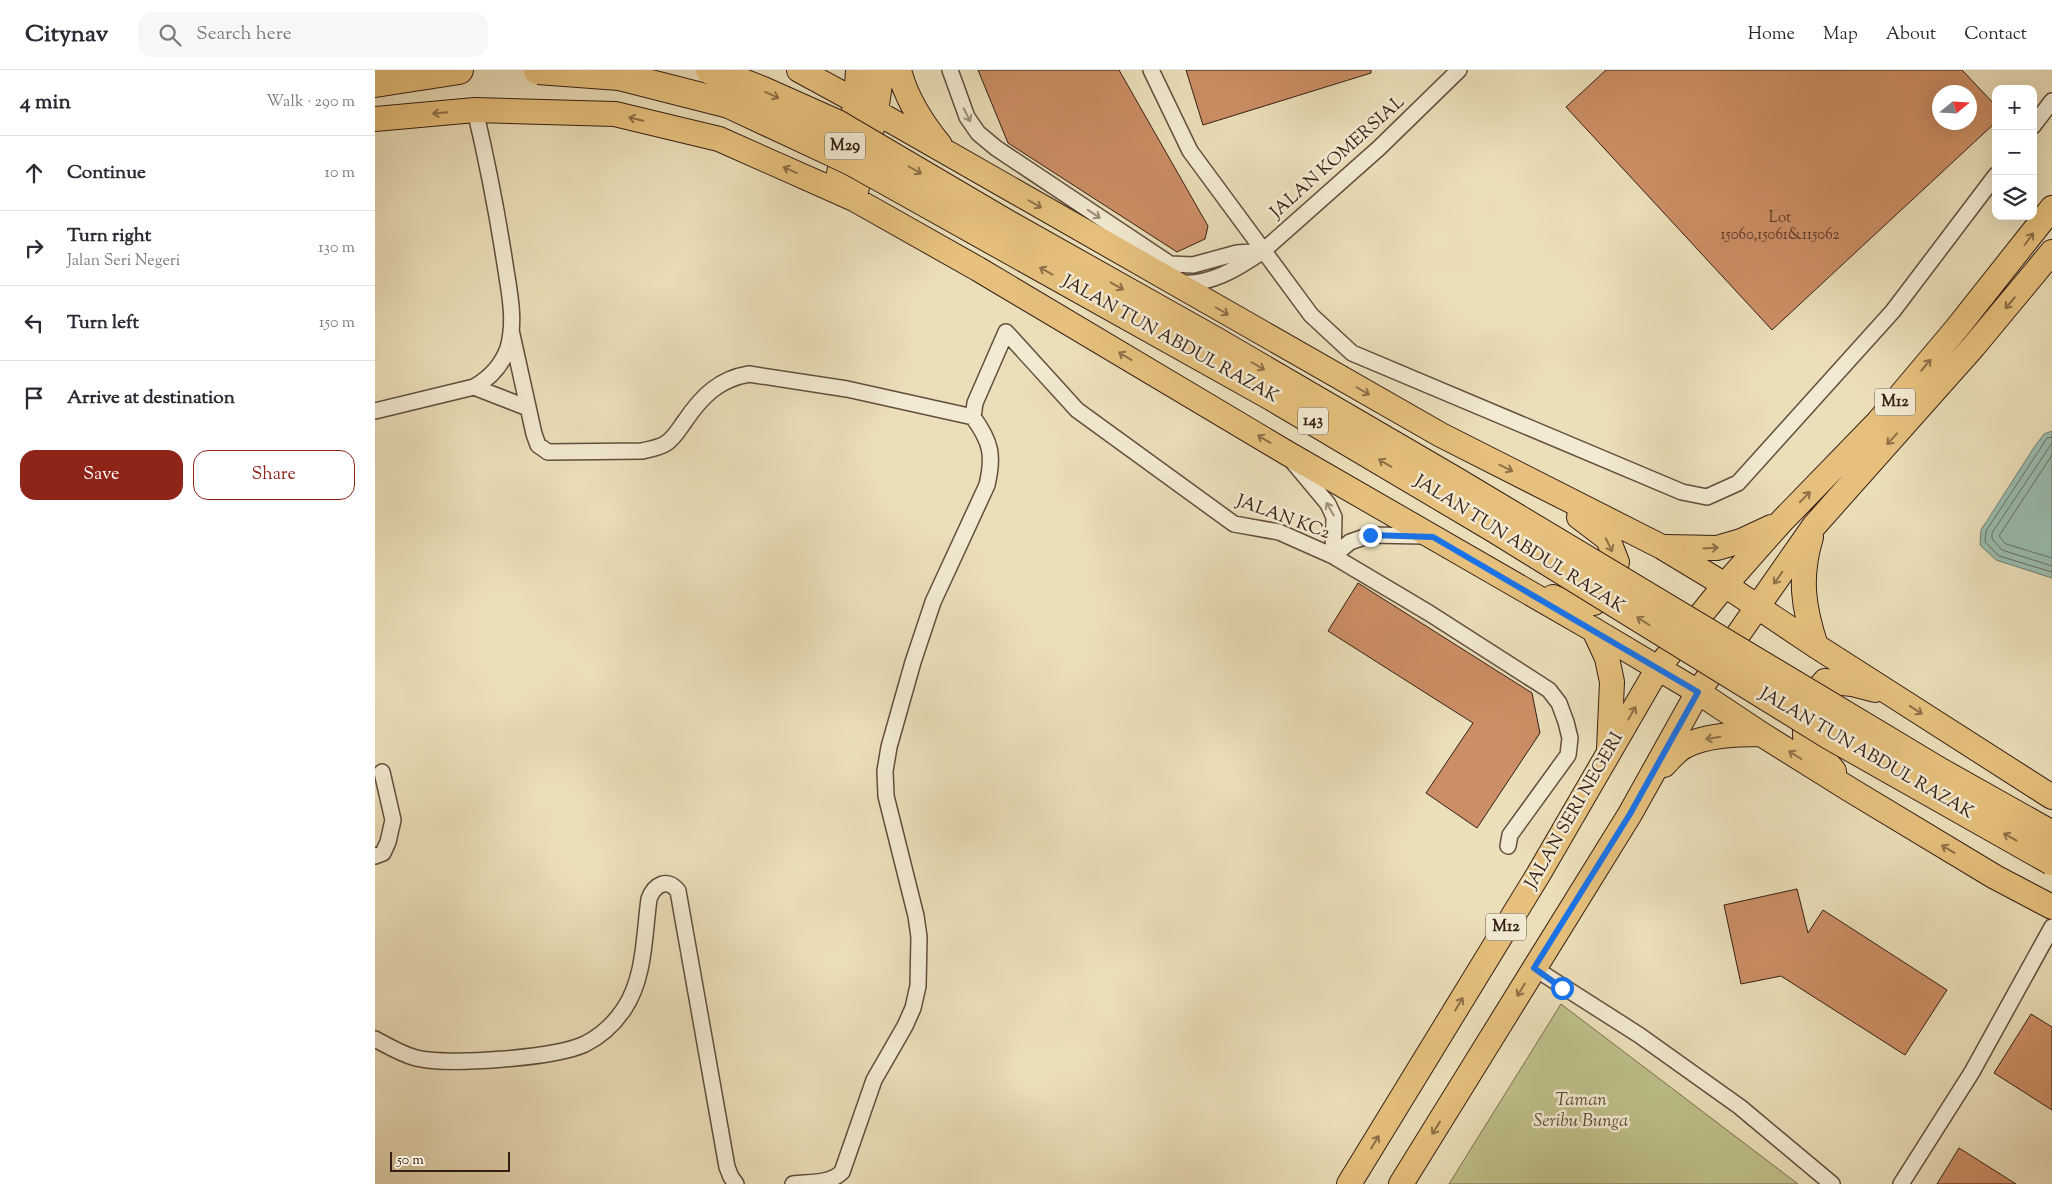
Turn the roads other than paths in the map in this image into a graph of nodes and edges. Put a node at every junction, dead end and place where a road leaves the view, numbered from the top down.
1 (459, 70) edge
2 (538, 70) edge
3 (710, 70) edge
4 (799, 70) edge
5 (858, 70) edge
6 (882, 70) edge
7 (899, 70) edge
8 (949, 70) edge
9 (1151, 70) edge
10 (1459, 70) edge
11 (375, 83) edge
12 (2052, 101) edge
13 (866, 107) junction
14 (475, 110) junction
15 (375, 119) edge
16 (2037, 121) edge
17 (947, 154) junction
18 (1992, 180) edge
19 (1002, 185) junction
20 (844, 194) junction
21 (2052, 208) edge
22 (1263, 251) junction
23 (2052, 252) edge
24 (978, 269) junction
25 (1172, 282) junction
26 (511, 330) junction
27 (474, 387) junction
28 (528, 408) junction
29 (375, 411) edge
30 (973, 417) junction
31 (1287, 453) junction
32 (1532, 481) junction
33 (1780, 523) junction
34 (1814, 526) junction
35 (1433, 537) junction
36 (1662, 547) junction
37 (1333, 556) junction
38 (1494, 572) junction
39 (1725, 585) junction
40 (1757, 608) junction
41 (1594, 630) junction
42 (1816, 646) junction
43 (1658, 668) junction
44 (1698, 692) junction
45 (1893, 695) junction
46 (1761, 734) junction
47 (1608, 754) junction
48 (382, 772) dead end
49 (1653, 775) junction
50 (1849, 789) junction
51 (2052, 797) edge
52 (2052, 835) edge
53 (1508, 846) dead end
54 (375, 856) edge
55 (2052, 861) edge
56 (2052, 907) edge
57 (2052, 927) edge
58 (1534, 968) junction
59 (375, 1039) edge
60 (736, 1184) edge
61 (793, 1184) edge
62 (1349, 1184) edge
63 (1401, 1184) edge
64 (1832, 1184) edge
65 (1901, 1184) edge

1 - 11 highway
55 -> 2 highway, JALAN TUN ABDUL RAZAK / 143, bridge
3 -> 52 highway, JALAN TUN ABDUL RAZAK / 143, bridge
4 - 13 main road
5 - 13 main road, M29
6 - 13 main road, M29
7 - 17 main road
8 -> 22 street
9 - 22 street
10 - 22 street, JALAN KOMERSIAL
12 - 16 street
13 - 17 main road
13 - 20 main road, M29
14 -> 15 main road
20 -> 14 main road
14 - 26 street
17 - 19 main road
18 - 22 street
19 - 24 main road
19 -> 25 main road
20 - 24 main road
33 -> 21 main road, M12
22 - 25 street, JALAN KOMERSIAL
23 -> 34 main road, M12
31 -> 24 main road
25 -> 32 main road
26 - 27 street
26 - 28 street
27 - 28 street
27 - 29 street
28 - 30 street
30 - 37 street, JALAN KC2
30 - 61 street
31 - 35 main road
37 -> 31 street
32 - 36 main road
32 -> 38 main road
36 -> 33 main road
33 - 39 main road, M12
34 -> 40 main road, M12
34 - 42 main road
35 - 37 street
35 - 38 main road
36 - 39 main road
37 - 53 street, JALAN KC2
38 - 41 main road
39 - 40 main road
39 - 43 main road, M12
40 - 42 main road
40 - 44 main road, M12
41 - 43 main road
41 - 47 main road
42 - 45 main road
43 - 44 main road
47 -> 43 main road, JALAN SERI NEGERI / M12
44 - 46 main road
44 - 49 main road, M12
45 - 50 main road
45 -> 51 main road
46 -> 49 main road
50 -> 46 main road
62 -> 47 main road, JALAN SERI NEGERI / M12
48 - 54 street
49 - 58 main road, M12
56 -> 50 main road
57 - 65 street
58 -> 63 main road, M12
58 - 64 street
59 - 60 street

